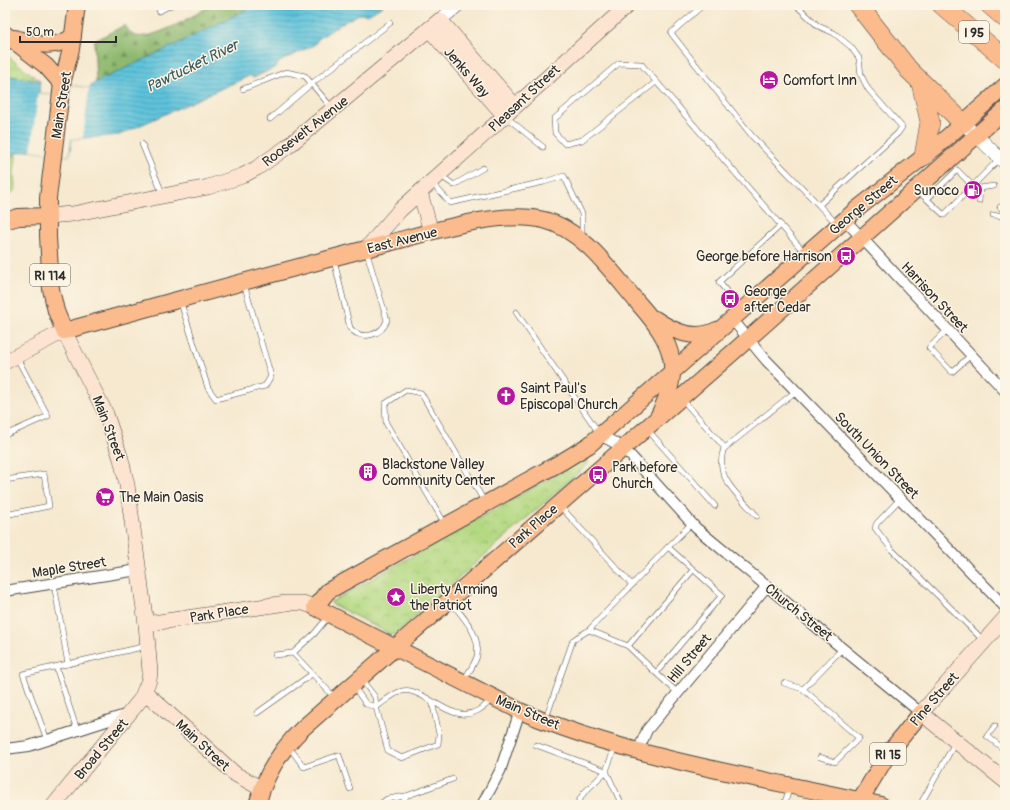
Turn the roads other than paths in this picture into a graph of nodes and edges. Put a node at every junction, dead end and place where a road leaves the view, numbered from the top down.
1 (77, 5) edge
2 (171, 5) edge
3 (458, 5) edge
4 (628, 5) edge
5 (703, 5) edge
6 (796, 5) edge
7 (858, 5) edge
8 (942, 5) edge
9 (990, 5) edge
10 (160, 11) dead end
11 (1005, 18) edge
12 (390, 23) dead end
13 (435, 24) junction
14 (6, 34) edge
15 (73, 36) junction
16 (1005, 60) edge
17 (656, 82) junction
18 (921, 82) junction
19 (62, 84) junction
20 (311, 84) junction
21 (243, 89) dead end
22 (999, 92) edge
23 (333, 109) junction
24 (1005, 110) edge
25 (510, 111) junction
26 (270, 119) dead end
27 (970, 129) junction
28 (142, 144) dead end
29 (543, 147) dead end
30 (924, 156) junction
31 (1003, 161) edge
32 (483, 168) dead end
33 (436, 179) junction
34 (974, 185) junction
35 (994, 186) dead end
36 (980, 188) junction
37 (420, 192) junction
38 (922, 194) junction
39 (986, 194) dead end
40 (163, 196) junction
41 (979, 201) dead end
42 (819, 205) junction
43 (1000, 207) dead end
44 (1005, 212) edge
45 (993, 215) dead end
46 (48, 216) junction
47 (1005, 216) edge
48 (5, 221) edge
49 (842, 223) junction
50 (781, 225) junction
51 (431, 232) junction
52 (862, 239) junction
53 (582, 242) junction
54 (366, 249) junction
55 (806, 254) junction
56 (333, 258) junction
57 (244, 282) junction
58 (180, 300) junction
59 (516, 312) dead end
60 (651, 317) junction
61 (733, 319) junction
62 (947, 330) junction
63 (64, 331) junction
64 (743, 343) junction
65 (971, 355) junction
66 (11, 359) edge
67 (672, 384) junction
68 (796, 390) junction
69 (1005, 391) edge
70 (652, 424) junction
71 (5, 435) edge
72 (600, 435) junction
73 (724, 448) junction
74 (623, 449) junction
75 (5, 480) edge
76 (900, 498) junction
77 (486, 504) junction
78 (558, 505) junction
79 (714, 506) dead end
80 (5, 514) edge
81 (757, 516) dead end
82 (692, 523) junction
83 (446, 526) junction
84 (668, 548) junction
85 (138, 570) junction
86 (694, 570) junction
87 (54, 584) junction
88 (632, 585) junction
89 (767, 586) junction
90 (5, 592) edge
91 (449, 600) junction
92 (315, 607) junction
93 (1005, 607) edge
94 (330, 614) junction
95 (1005, 618) edge
96 (146, 624) junction
97 (589, 630) junction
98 (984, 641) junction
99 (148, 646) junction
100 (628, 646) junction
101 (395, 647) junction
102 (843, 648) junction
103 (293, 653) junction
104 (275, 656) dead end
105 (68, 664) junction
106 (56, 666) junction
107 (656, 673) junction
108 (312, 674) junction
109 (356, 681) junction
110 (463, 682) junction
111 (784, 683) dead end
112 (803, 688) junction
113 (145, 692) junction
114 (678, 693) junction
115 (493, 697) junction
116 (336, 699) junction
117 (432, 701) junction
118 (376, 707) junction
119 (520, 711) junction
120 (130, 713) junction
121 (256, 713) dead end
122 (922, 713) junction
123 (545, 721) junction
124 (995, 726) dead end
125 (77, 730) junction
126 (46, 740) junction
127 (956, 742) junction
128 (616, 744) junction
129 (287, 745) junction
130 (536, 745) dead end
131 (5, 749) edge
132 (638, 750) junction
133 (1005, 750) edge
134 (820, 757) dead end
135 (606, 771) junction
136 (453, 779) dead end
137 (1005, 781) edge
138 (790, 785) junction
139 (262, 789) junction
140 (350, 789) dead end
141 (406, 796) junction
142 (859, 803) edge
143 (54, 805) edge
144 (257, 805) edge
145 (378, 805) edge
146 (402, 805) edge
147 (482, 805) edge
148 (577, 805) edge
149 (622, 805) edge
150 (784, 805) edge
151 (881, 805) edge
152 (920, 805) edge

1 - 15 main road, Main Street
2 - 10 lane
3 - 13 street
4 - 25 main road, Pleasant Street
5 - 42 lane
6 - 42 lane
7 - 18 highway
8 - 16 highway, I 95
9 - 11 highway, I 95
12 - 20 lane
13 - 23 main road, Roosevelt Avenue
13 - 25 main road, Jenks Way
14 - 15 main road
14 - 19 main road
15 - 19 main road, Main Street
17 - 17 lane
17 - 50 lane
18 - 27 highway
18 - 30 highway
19 - 46 main road, Main Street / RI 114
20 - 21 lane
20 - 23 lane
20 - 26 lane
22 - 27 main road, George Street
23 - 40 main road, Roosevelt Avenue
24 - 27 main road, George Street
25 - 29 lane
25 - 33 main road, Pleasant Street
27 - 30 main road, George Street
27 - 31 street
27 - 38 main road, George Street
28 - 40 lane
30 - 49 main road, George Street
31 - 34 lane
32 - 33 lane
33 - 37 main road, Pleasant Street
33 - 53 lane
34 - 36 lane
34 - 38 lane
34 - 38 lane
35 - 36 lane
36 - 39 lane
36 - 41 lane
37 - 51 main road
37 - 54 main road, Pleasant Street
38 - 52 main road, George Street
40 - 46 main road, Roosevelt Avenue
42 - 49 lane
43 - 44 lane
45 - 47 lane
46 - 48 main road, Roosevelt Avenue
46 - 63 main road, Main Street / RI 114
49 - 52 street, Harrison Street
49 - 55 main road, George Street
50 - 55 lane
50 - 61 lane
51 - 53 main road, East Avenue
51 - 54 main road, East Avenue
52 - 62 street, Harrison Street
52 - 64 main road, George Street
53 - 60 main road, East Avenue
54 - 56 main road, East Avenue
54 - 56 lane
55 - 61 main road, George Street
56 - 57 main road, East Avenue
57 - 58 main road, East Avenue
57 - 58 lane
58 - 63 main road, East Avenue
59 - 72 lane
60 - 61 main road
60 - 67 main road, East Avenue
61 - 64 street, South Union Street
61 - 67 main road
62 - 65 street, Harrison Street
62 - 65 lane
63 - 66 main road
63 - 85 main road, Main Street
64 - 67 main road
64 - 68 street, South Union Street
65 - 69 street, Harrison Street
66 - 71 lane
67 - 70 main road
67 - 72 main road
67 - 73 lane
68 - 73 lane
68 - 76 street, South Union Street
70 - 74 main road, Park Place
70 - 79 lane
72 - 74 street, Church Street
72 - 77 main road
73 - 81 lane
74 - 78 main road, Park Place
74 - 82 street, Church Street
75 - 80 lane
76 - 93 street, South Union Street
76 - 98 lane
77 - 83 main road
77 - 83 lane
78 - 88 lane
78 - 91 main road, Park Place
82 - 84 lane
82 - 89 street, Church Street
83 - 92 main road
84 - 86 lane
84 - 88 lane
85 - 87 street, Maple Street
85 - 96 main road, Main Street
86 - 100 lane
86 - 107 lane
87 - 90 street, Maple Street
87 - 105 lane
88 - 97 lane
89 - 102 street, Church Street
89 - 114 street, Hill Street
91 - 101 main road, Park Place
91 - 110 lane
92 - 94 main road, Park Place
92 - 96 main road, Park Place
94 - 101 main road, Park Place
94 - 103 lane
95 - 98 main road, Pine Street
96 - 99 main road, Main Street
97 - 100 lane
97 - 123 lane
98 - 122 main road, Pine Street
99 - 105 lane
99 - 113 main road, Main Street
100 - 107 lane
101 - 109 main road
101 - 110 main road, Main Street
102 - 112 lane
102 - 122 street, Church Street
103 - 104 lane
103 - 108 lane
105 - 106 lane
106 - 125 lane
106 - 126 lane
107 - 114 lane
108 - 116 lane
108 - 121 lane
109 - 116 main road
109 - 118 lane
109 - 118 lane
110 - 115 main road, Main Street
111 - 112 lane
112 - 134 lane
113 - 120 main road, Broad Street
113 - 139 main road, Main Street
114 - 132 street, Hill Street
115 - 117 lane
115 - 119 main road, Main Street
116 - 129 main road
117 - 118 lane
117 - 118 lane
119 - 123 main road, Main Street
119 - 147 street
120 - 125 street
120 - 143 main road, Broad Street
122 - 127 main road, Church Street
122 - 142 main road, Pine Street / RI 15
123 - 128 main road, Main Street
124 - 133 lane
125 - 126 street
126 - 131 street
127 - 137 main road, Church Street
127 - 152 lane
128 - 132 main road, Main Street
128 - 135 lane
129 - 139 main road
129 - 140 lane
130 - 135 lane
132 - 138 main road, Main Street
135 - 148 lane
135 - 149 lane
136 - 141 lane
138 - 142 main road, Main Street
138 - 150 lane
139 - 144 main road
141 - 145 lane
141 - 146 lane
142 - 151 main road, Main Street

